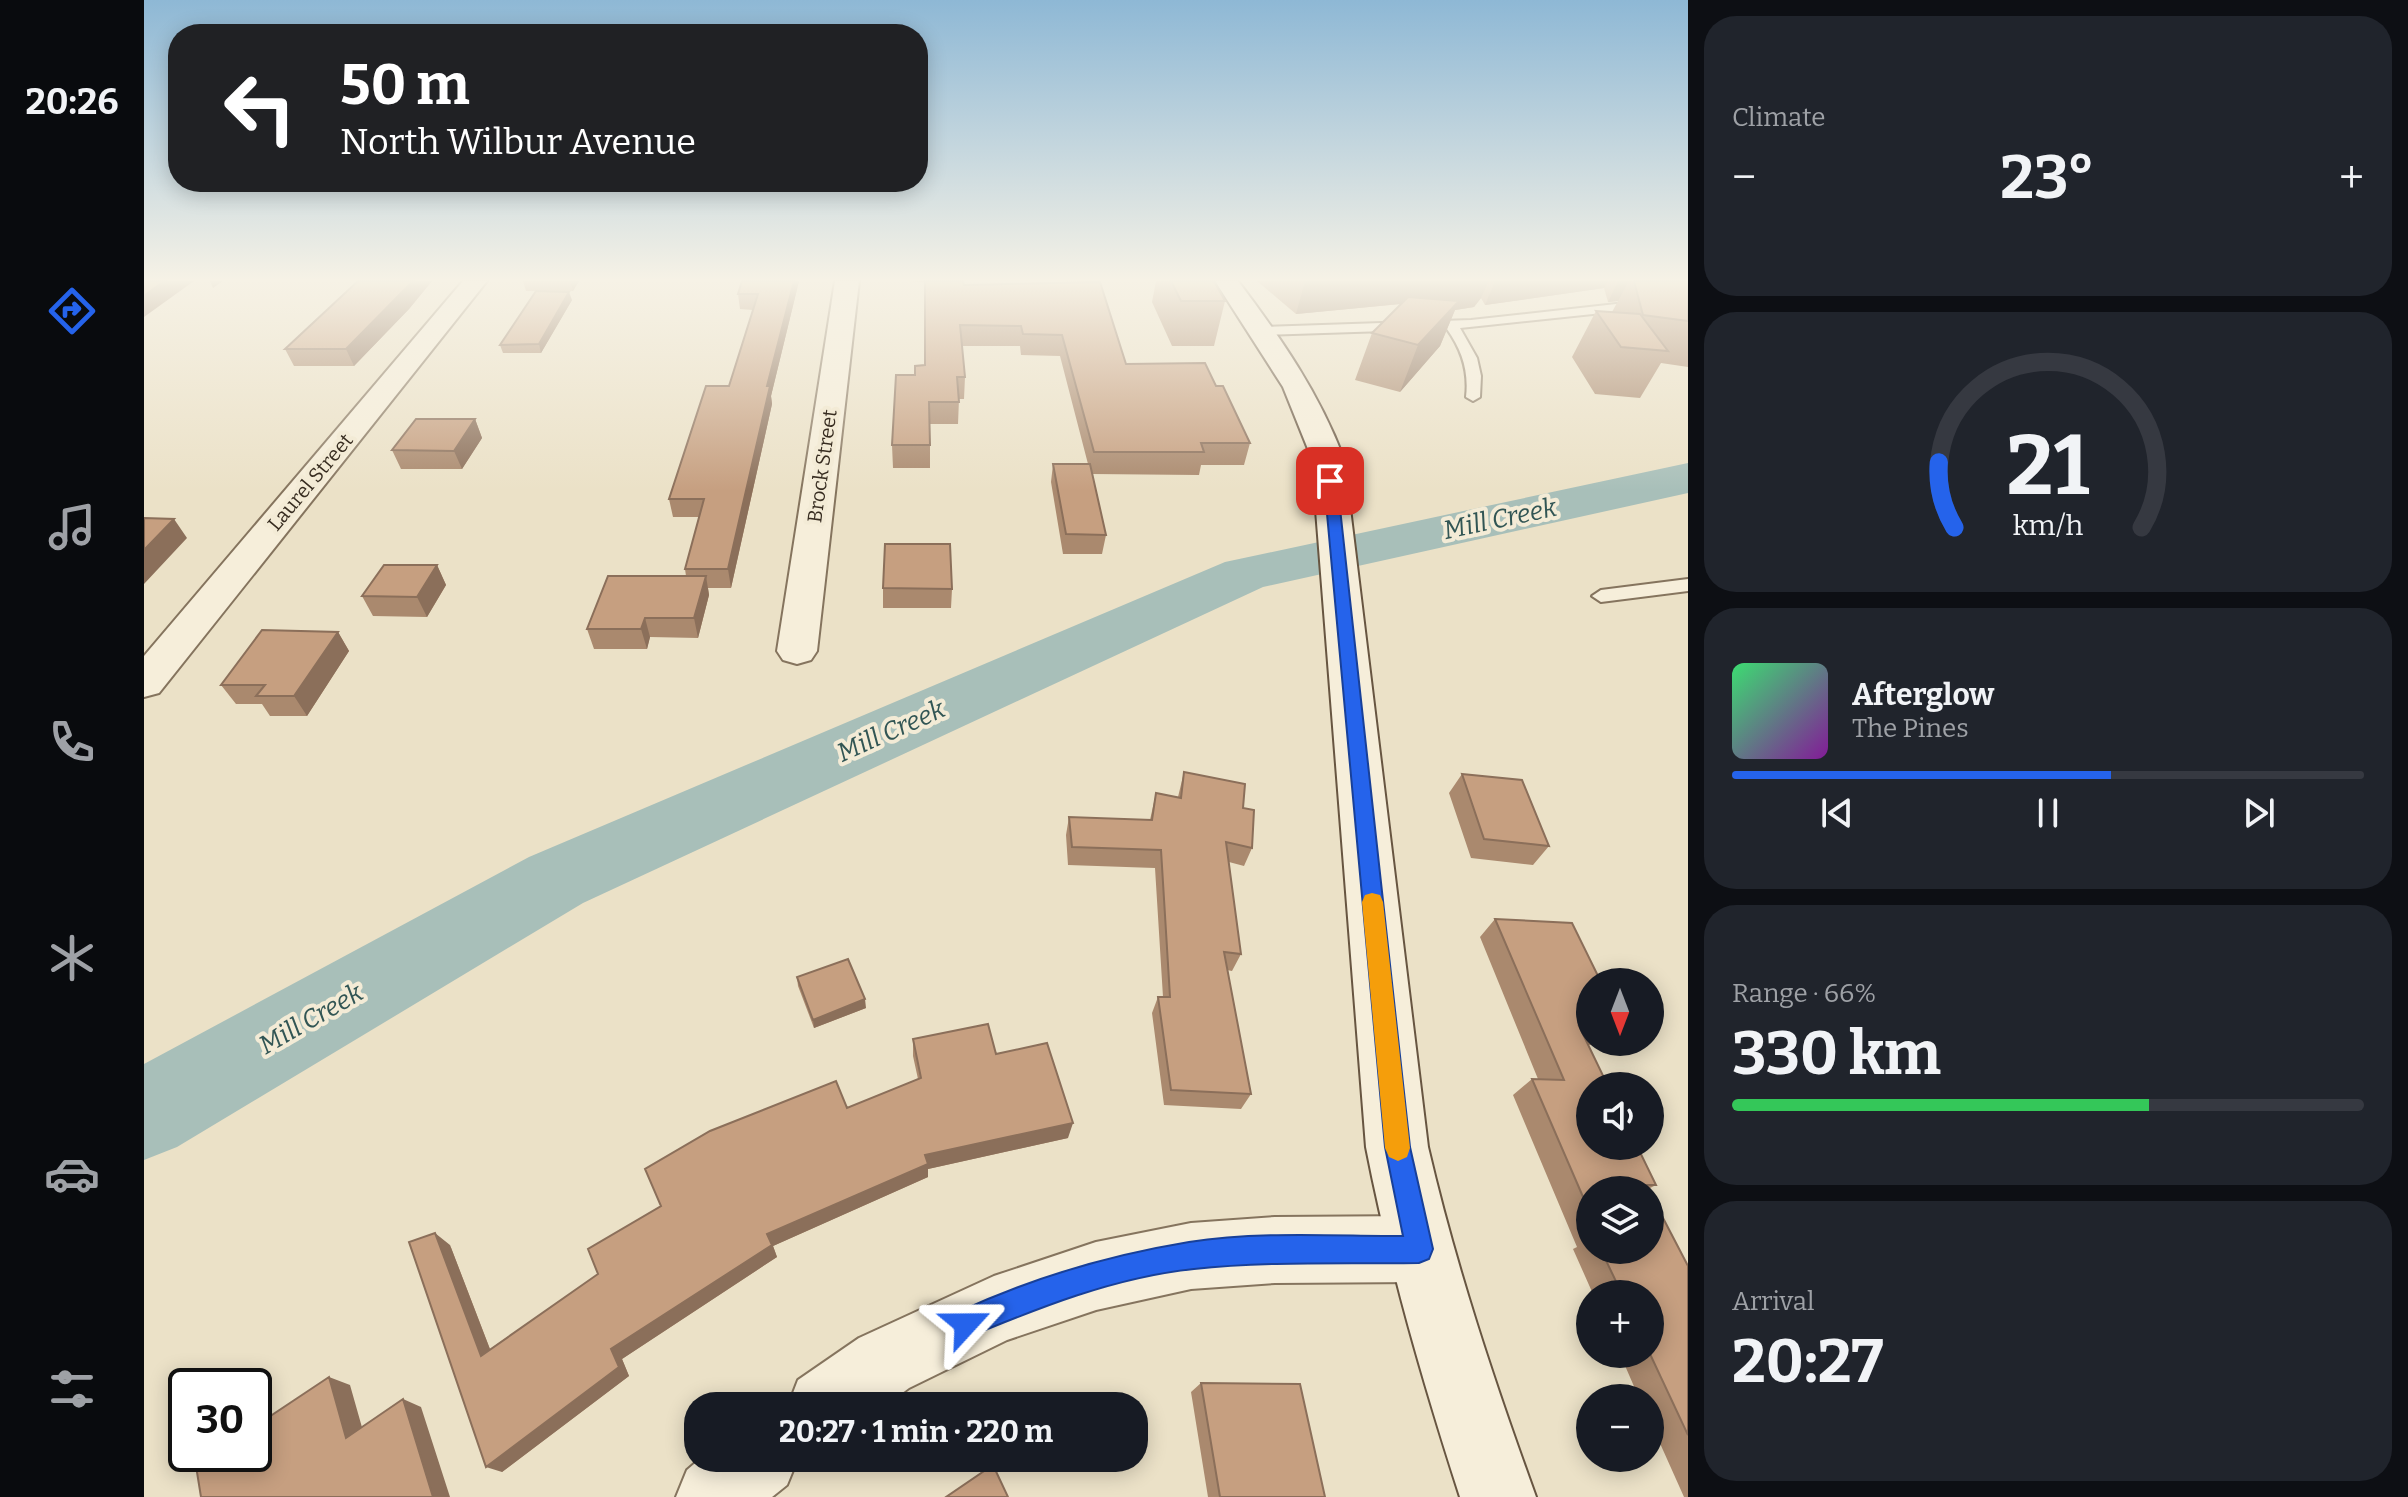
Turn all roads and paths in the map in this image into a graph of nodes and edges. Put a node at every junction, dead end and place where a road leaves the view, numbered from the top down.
1 (418, 351) edge
2 (838, 351) edge
3 (1276, 351) edge
4 (1467, 351) edge
5 (1473, 397) dead end
6 (1688, 585) edge
7 (1601, 596) dead end
8 (797, 651) dead end
9 (144, 683) edge
10 (1419, 1249) junction
11 (844, 1392) edge
12 (743, 1472) edge
13 (714, 1497) edge
14 (1498, 1497) edge

1 - 9 street, Laurel Street
2 - 8 street, Brock Street
3 - 10 street
4 - 5 lane
6 - 7 lane
10 - 11 street
10 - 14 street
12 - 13 street

